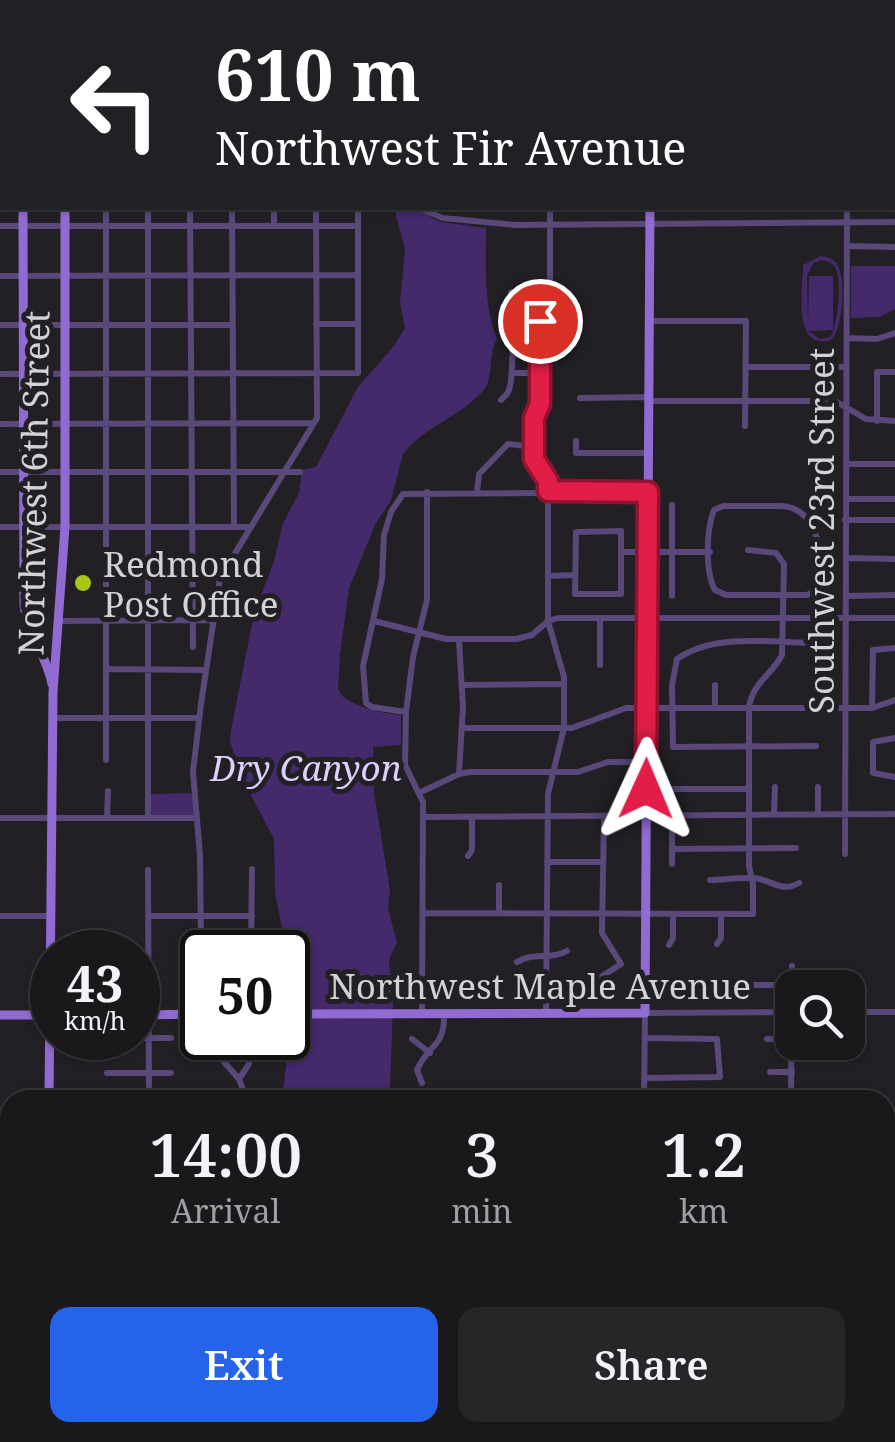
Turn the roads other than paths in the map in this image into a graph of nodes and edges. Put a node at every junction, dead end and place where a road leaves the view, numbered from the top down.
1 (23, 210) edge
2 (65, 210) edge
3 (106, 210) edge
4 (148, 210) edge
5 (190, 210) edge
6 (232, 210) edge
7 (274, 210) edge
8 (316, 210) edge
9 (358, 210) edge
10 (423, 210) edge
11 (446, 210) edge
12 (550, 210) edge
13 (650, 210) edge
14 (847, 210) edge
15 (444, 218) junction
16 (846, 222) junction
17 (895, 222) edge
18 (650, 223) junction
19 (550, 225) junction
20 (0, 226) edge
21 (23, 226) junction
22 (65, 226) junction
23 (106, 226) junction
24 (148, 226) junction
25 (190, 226) junction
26 (232, 226) junction
27 (274, 226) junction
28 (316, 226) junction
29 (358, 226) junction
30 (846, 246) junction
31 (895, 247) edge
32 (316, 274) junction
33 (232, 275) junction
34 (357, 275) junction
35 (0, 276) edge
36 (23, 276) junction
37 (64, 276) junction
38 (106, 276) junction
39 (148, 276) junction
40 (190, 276) junction
41 (511, 292) dead end
42 (650, 321) junction
43 (316, 324) junction
44 (358, 324) junction
45 (64, 325) junction
46 (106, 325) junction
47 (148, 325) junction
48 (190, 325) junction
49 (232, 325) junction
50 (0, 326) edge
51 (24, 326) junction
52 (895, 334) edge
53 (846, 338) junction
54 (746, 367) junction
55 (846, 367) junction
56 (895, 372) edge
57 (317, 373) junction
58 (511, 373) junction
59 (540, 373) junction
60 (0, 374) edge
61 (24, 374) junction
62 (65, 374) junction
63 (107, 374) junction
64 (148, 374) junction
65 (190, 374) junction
66 (232, 374) junction
67 (580, 398) dead end
68 (649, 399) junction
69 (501, 400) dead end
70 (746, 400) junction
71 (846, 405) junction
72 (878, 421) junction
73 (895, 421) edge
74 (150, 423) junction
75 (191, 423) junction
76 (232, 423) junction
77 (315, 423) junction
78 (0, 424) edge
79 (24, 424) junction
80 (65, 424) junction
81 (107, 424) junction
82 (745, 426) dead end
83 (576, 441) dead end
84 (534, 447) junction
85 (648, 454) junction
86 (846, 464) junction
87 (895, 464) edge
88 (0, 472) edge
89 (24, 472) junction
90 (66, 472) junction
91 (107, 472) junction
92 (150, 472) junction
93 (191, 472) junction
94 (232, 472) junction
95 (284, 472) junction
96 (300, 472) dead end
97 (548, 491) junction
98 (427, 492) junction
99 (477, 492) junction
100 (648, 492) junction
101 (846, 498) junction
102 (895, 498) edge
103 (672, 504) dead end
104 (845, 520) junction
105 (895, 520) edge
106 (107, 526) junction
107 (150, 526) junction
108 (191, 526) junction
109 (234, 526) junction
110 (0, 527) edge
111 (24, 527) junction
112 (65, 527) junction
113 (252, 527) junction
114 (748, 550) dead end
115 (621, 552) junction
116 (648, 552) junction
117 (673, 552) junction
118 (710, 552) junction
119 (846, 558) junction
120 (895, 558) edge
121 (575, 575) junction
122 (548, 576) junction
123 (784, 594) junction
124 (672, 596) dead end
125 (846, 596) junction
126 (895, 596) edge
127 (784, 617) junction
128 (600, 618) junction
129 (647, 618) junction
130 (845, 618) junction
131 (895, 618) edge
132 (59, 620) junction
133 (107, 620) junction
134 (150, 620) junction
135 (192, 620) junction
136 (214, 620) junction
137 (374, 620) junction
138 (548, 622) junction
139 (421, 632) junction
140 (459, 640) junction
141 (783, 642) junction
142 (59, 643) junction
143 (819, 643) dead end
144 (193, 647) dead end
145 (895, 648) edge
146 (42, 651) junction
147 (600, 665) dead end
148 (107, 669) junction
149 (150, 669) junction
150 (206, 670) junction
151 (462, 684) junction
152 (564, 684) junction
153 (820, 684) dead end
154 (715, 685) dead end
155 (53, 692) junction
156 (895, 700) edge
157 (647, 708) junction
158 (672, 708) junction
159 (715, 708) junction
160 (749, 708) junction
161 (844, 708) junction
162 (872, 708) junction
163 (817, 709) junction
164 (406, 712) junction
165 (53, 718) junction
166 (106, 718) junction
167 (149, 718) junction
168 (199, 718) junction
169 (463, 728) junction
170 (564, 728) junction
171 (895, 738) edge
172 (749, 746) junction
173 (816, 746) dead end
174 (106, 760) dead end
175 (646, 762) junction
176 (554, 772) junction
177 (459, 774) junction
178 (895, 777) edge
179 (774, 787) dead end
180 (818, 787) dead end
181 (673, 789) dead end
182 (749, 789) junction
183 (108, 791) dead end
184 (421, 792) junction
185 (750, 814) junction
186 (774, 814) junction
187 (818, 814) junction
188 (845, 814) junction
189 (895, 814) edge
190 (646, 816) junction
191 (672, 816) junction
192 (424, 817) junction
193 (0, 818) edge
194 (108, 818) junction
195 (148, 818) junction
196 (196, 818) junction
197 (472, 818) junction
198 (548, 818) junction
199 (604, 818) junction
200 (52, 819) junction
201 (796, 848) dead end
202 (672, 849) junction
203 (749, 849) junction
204 (845, 854) dead end
205 (468, 856) dead end
206 (546, 862) junction
207 (603, 862) junction
208 (672, 864) dead end
209 (252, 869) dead end
210 (148, 870) dead end
211 (752, 879) junction
212 (710, 880) dead end
213 (799, 883) dead end
214 (499, 885) dead end
215 (423, 913) junction
216 (500, 913) junction
217 (546, 913) junction
218 (602, 914) junction
219 (645, 914) junction
220 (673, 914) junction
221 (720, 915) junction
222 (0, 916) edge
223 (50, 916) junction
224 (148, 916) junction
225 (200, 916) junction
226 (252, 916) junction
227 (50, 930) edge
228 (147, 930) edge
229 (200, 930) edge
230 (252, 930) edge
231 (670, 944) dead end
232 (717, 944) dead end
233 (566, 952) dead end
234 (546, 956) junction
235 (517, 962) dead end
236 (792, 966) dead end
237 (792, 970) edge
238 (645, 985) junction
239 (688, 985) dead end
240 (739, 985) dead end
241 (775, 985) edge
242 (546, 990) junction
243 (775, 1012) edge
244 (865, 1012) edge
245 (895, 1012) edge
246 (546, 1013) junction
247 (645, 1013) junction
248 (310, 1014) edge
249 (422, 1014) junction
250 (444, 1014) junction
251 (0, 1015) edge
252 (30, 1015) edge
253 (160, 1038) edge
254 (170, 1038) dead end
255 (645, 1038) junction
256 (767, 1039) dead end
257 (775, 1039) edge
258 (412, 1040) dead end
259 (430, 1052) junction
260 (50, 1060) edge
261 (149, 1060) edge
262 (220, 1060) edge
263 (250, 1060) edge
264 (792, 1060) edge
265 (770, 1072) dead end
266 (792, 1072) junction
267 (107, 1073) dead end
268 (170, 1073) dead end
269 (149, 1074) junction
270 (644, 1078) junction
271 (239, 1080) junction
272 (422, 1083) dead end
273 (50, 1090) edge
274 (149, 1090) edge
275 (244, 1090) edge
276 (644, 1090) edge
277 (792, 1090) edge

1 - 21 main road
2 - 22 main road, Northwest 6th Street
3 - 23 street
4 - 24 street
5 - 25 street
6 - 26 street
7 - 27 street
8 - 28 street
9 - 29 street
10 - 15 street
11 - 15 street
12 - 19 street
13 - 18 main road
14 - 16 street, Southwest 23rd Street
15 - 19 street
16 - 17 street
16 - 18 street
16 - 30 street, Southwest 23rd Street
18 - 19 street
18 - 42 main road
19 - 59 street
20 - 21 street
21 - 22 street
21 - 36 main road
22 - 23 street
22 - 37 main road, Northwest 6th Street
23 - 24 street
23 - 38 street
24 - 25 street
24 - 39 street
25 - 26 street
25 - 40 street
26 - 27 street
26 - 33 street
27 - 28 street
28 - 29 street
28 - 32 street
29 - 34 street
30 - 31 street
30 - 53 street, Southwest 23rd Street
32 - 33 street
32 - 34 street
32 - 43 street
33 - 40 street
33 - 49 street
34 - 44 street
35 - 36 street
36 - 37 street
36 - 51 main road
37 - 38 street
37 - 45 main road, Northwest 6th Street
38 - 39 street
38 - 46 street
39 - 40 street
39 - 47 street
40 - 48 street
41 - 58 street
42 - 54 street
42 - 68 main road
43 - 44 street
43 - 57 street
44 - 57 street
45 - 46 street
45 - 51 street
45 - 62 main road, Northwest 6th Street
46 - 47 street
46 - 63 street
47 - 48 street
47 - 64 street
48 - 49 street
48 - 65 street
49 - 66 street
50 - 51 street
51 - 61 main road
52 - 53 street
53 - 55 street, Southwest 23rd Street
54 - 55 street
54 - 70 street
55 - 71 street, Southwest 23rd Street
56 - 72 street
57 - 66 street
57 - 77 street
58 - 59 street
58 - 69 street
59 - 84 street
60 - 61 street
61 - 62 street
61 - 79 main road
62 - 63 street
62 - 80 main road, Northwest 6th Street
63 - 64 street
63 - 81 street
64 - 65 street
64 - 74 street
65 - 66 street
65 - 75 street
66 - 76 street
67 - 68 street
68 - 70 street
68 - 85 main road
70 - 71 street
70 - 82 street
71 - 72 street
71 - 86 street, Southwest 23rd Street
72 - 73 street
74 - 75 street
74 - 81 street
74 - 92 street
75 - 76 street
75 - 93 street
76 - 77 street
76 - 94 street
77 - 95 street
78 - 79 street
79 - 80 street
79 - 89 main road
80 - 81 street
80 - 90 main road, Northwest 6th Street
81 - 91 street
83 - 85 street
84 - 97 street
84 - 99 street
85 - 100 main road
86 - 87 street
86 - 101 street, Southwest 23rd Street
88 - 89 street
89 - 90 street
89 - 111 main road
90 - 91 street
90 - 112 main road, Northwest 6th Street
91 - 92 street
91 - 106 street
92 - 93 street
92 - 107 street
93 - 94 street
93 - 108 street
94 - 95 street
94 - 109 street
95 - 96 street
95 - 113 street
97 - 99 street
97 - 100 street
97 - 122 street
98 - 99 street
98 - 137 street
98 - 139 street
100 - 116 main road
101 - 102 street
101 - 104 street, Southwest 23rd Street
103 - 117 street
104 - 105 street
104 - 119 street, Southwest 23rd Street
106 - 107 street
106 - 112 street
106 - 133 street
107 - 108 street
107 - 134 street
108 - 109 street
108 - 135 street
109 - 113 street
110 - 111 street
111 - 112 street
111 - 146 main road
112 - 132 main road, Northwest 6th Street
113 - 136 street
114 - 123 street
115 - 116 street
115 - 121 street
115 - 121 street
116 - 117 street
116 - 129 main road
117 - 118 street
117 - 124 street
118 - 123 street
118 - 123 street
119 - 120 street
119 - 125 street, Southwest 23rd Street
121 - 122 street
122 - 138 street
123 - 127 street
125 - 126 street
125 - 130 street, Southwest 23rd Street
127 - 129 street
127 - 130 street
127 - 141 street
128 - 129 street
128 - 138 street
128 - 147 street
129 - 157 main road
130 - 131 street
130 - 161 street, Southwest 23rd Street
132 - 133 street
132 - 142 main road, Northwest 6th Street
133 - 134 street
133 - 148 street
134 - 135 street
134 - 149 street
135 - 136 street
135 - 144 street
136 - 150 street
137 - 139 street
137 - 164 street
138 - 140 street
138 - 152 street
139 - 140 street
139 - 164 street
140 - 151 street
141 - 143 street
141 - 158 street
141 - 160 street
142 - 146 main road
142 - 155 main road, Northwest 6th Street
145 - 162 street
146 - 155 main road
148 - 149 street
148 - 166 street
149 - 150 street
149 - 167 street
150 - 168 street
151 - 152 street
151 - 169 street
152 - 170 street
153 - 163 street
154 - 159 street
155 - 165 main road, Northwest 6th Street
156 - 162 street
157 - 158 street
157 - 170 street
157 - 175 main road
158 - 159 street
158 - 172 street
159 - 160 street
160 - 163 street
160 - 172 street
161 - 162 street
161 - 163 street
161 - 188 street, Southwest 23rd Street
164 - 184 street
165 - 166 street
165 - 200 main road, Northwest 6th Street
166 - 167 street
166 - 174 street
167 - 168 street
167 - 195 street
168 - 196 street
169 - 170 street
169 - 177 street
170 - 176 street
171 - 178 street
172 - 173 street
172 - 182 street
175 - 176 street
175 - 190 main road
176 - 177 street
176 - 198 street
177 - 184 street
179 - 186 street
180 - 187 street
181 - 182 street
182 - 185 street
183 - 194 street
184 - 192 street
185 - 186 street
185 - 191 street
185 - 203 street
186 - 187 street
187 - 188 street
188 - 189 street
188 - 204 street, Southwest 23rd Street
190 - 191 street
190 - 199 street
190 - 219 main road
191 - 202 street
192 - 197 street
192 - 215 street
193 - 200 street
194 - 195 street
194 - 200 street
195 - 196 street
196 - 225 street
197 - 198 street
197 - 205 street
198 - 199 street
198 - 206 street
199 - 207 street
200 - 223 main road, Northwest 6th Street
201 - 203 street
202 - 203 street
202 - 208 street
203 - 211 street
206 - 207 street
206 - 217 street
207 - 218 street
209 - 226 street
210 - 224 street
211 - 212 street
211 - 213 street
211 - 221 street
214 - 216 street
215 - 216 street
215 - 249 street
216 - 217 street
217 - 218 street
217 - 234 street
218 - 219 street
218 - 242 street
219 - 220 street
219 - 238 main road
220 - 221 street
220 - 231 street
221 - 232 street
222 - 223 street
223 - 227 main road, Northwest 6th Street
224 - 225 street
224 - 228 street
225 - 226 street
225 - 229 street
226 - 230 street
233 - 234 street
234 - 235 street
234 - 242 street
236 - 237 street
238 - 239 street
238 - 247 main road
240 - 241 street
242 - 246 street
243 - 247 street, Northwest Maple Avenue
244 - 245 street
246 - 247 main road, Northwest Maple Avenue
246 - 250 main road, Northwest Maple Avenue
247 - 255 street
248 - 249 main road, Northwest Maple Avenue
249 - 250 main road, Northwest Maple Avenue
250 - 259 street
251 - 252 main road
253 - 254 street
255 - 270 street
255 - 270 street
256 - 257 street
258 - 259 street
259 - 272 street
260 - 273 main road, Northwest 6th Street
261 - 269 street
262 - 271 street
263 - 271 street
264 - 266 street
265 - 266 street
266 - 277 street
267 - 269 street
268 - 269 street
269 - 274 street
270 - 276 street
271 - 275 street

